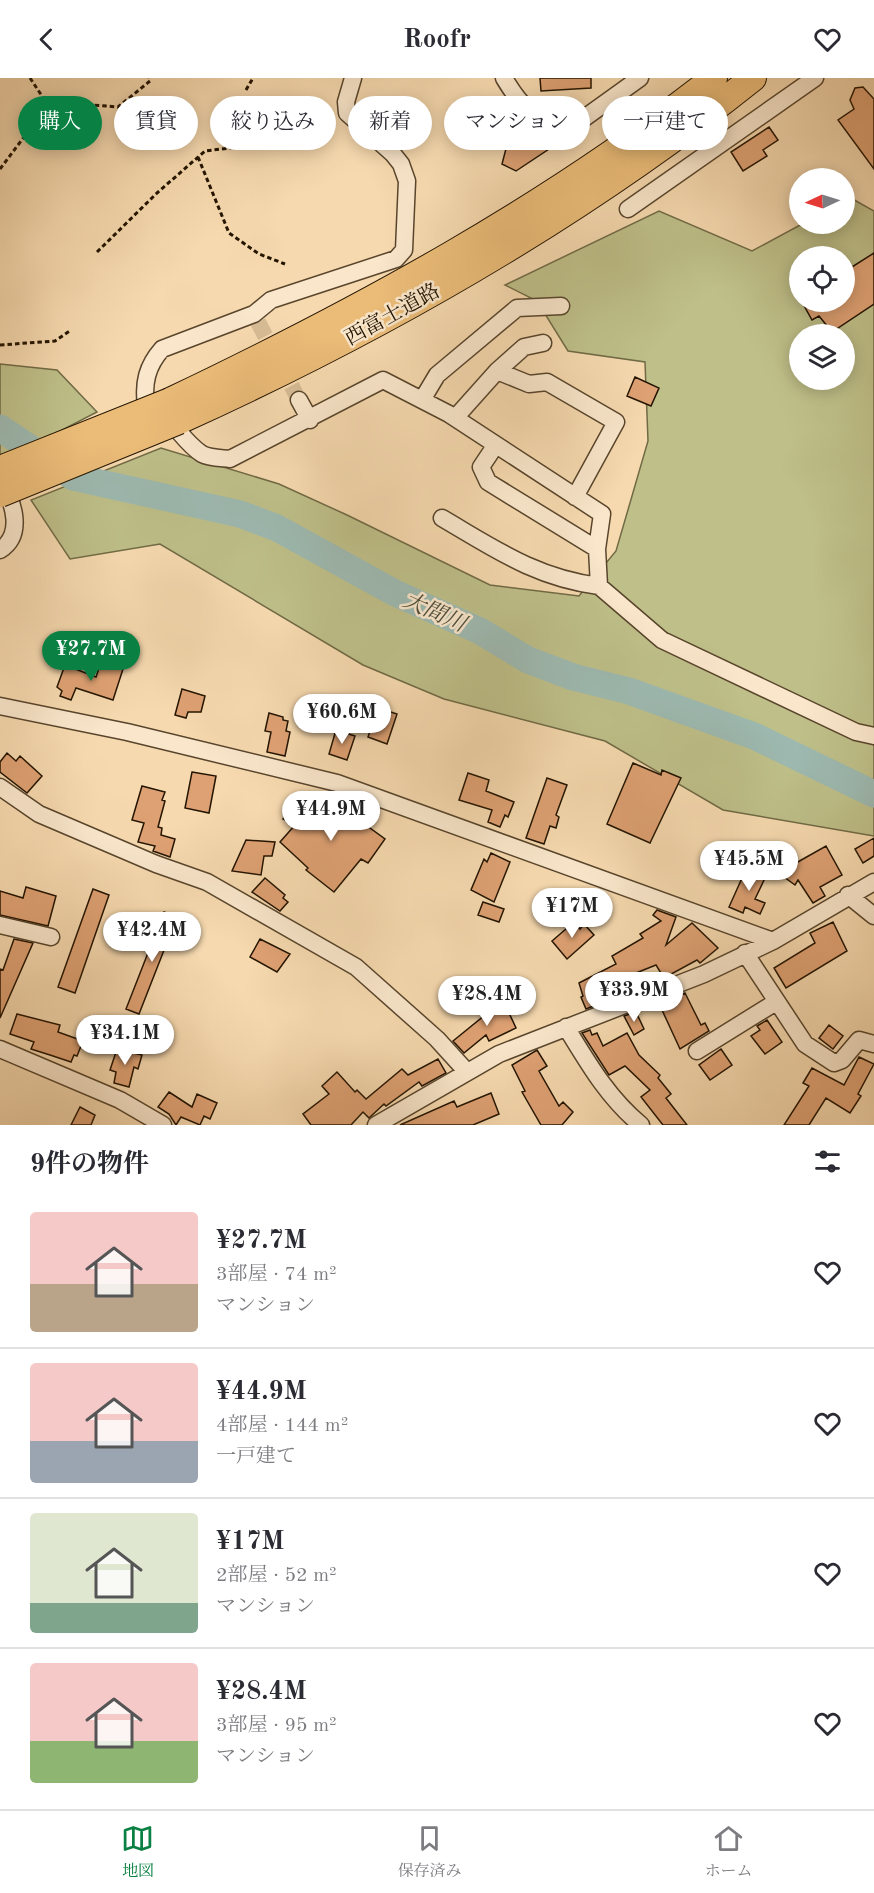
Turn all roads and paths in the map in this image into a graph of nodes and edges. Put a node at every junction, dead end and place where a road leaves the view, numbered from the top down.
1 (30, 78) edge
2 (149, 78) edge
3 (253, 78) edge
4 (353, 78) edge
5 (504, 78) edge
6 (640, 78) edge
7 (714, 78) edge
8 (753, 78) edge
9 (815, 78) edge
10 (246, 90) dead end
11 (42, 96) edge
12 (102, 105) edge
13 (347, 113) junction
14 (18, 145) edge
15 (198, 157) junction
16 (0, 169) edge
17 (628, 209) dead end
18 (97, 252) dead end
19 (285, 264) dead end
20 (561, 306) dead end
21 (71, 330) dead end
22 (543, 343) dead end
23 (0, 345) edge
24 (497, 371) junction
25 (299, 400) tunnel mouth
26 (422, 400) junction
27 (175, 411) junction
28 (455, 418) junction
29 (310, 420) junction
30 (495, 446) junction
31 (0, 469) edge
32 (0, 483) edge
33 (0, 494) edge
34 (575, 497) junction
35 (442, 518) dead end
36 (597, 549) junction
37 (0, 550) edge
38 (599, 586) junction
39 (0, 706) edge
40 (874, 736) edge
41 (0, 787) edge
42 (874, 882) edge
43 (848, 896) junction
44 (874, 916) edge
45 (0, 925) edge
46 (51, 937) dead end
47 (773, 941) junction
48 (745, 953) junction
49 (776, 1002) junction
50 (566, 1027) junction
51 (874, 1044) edge
52 (0, 1049) edge
53 (697, 1051) dead end
54 (467, 1072) junction
55 (163, 1125) edge
56 (376, 1125) edge
57 (641, 1125) edge

1 - 11 path
2 - 12 path
3 - 10 path
4 - 13 street
5 - 6 street
7 - 27 highway, 西富士道路
8 - 27 highway, 西富士道路
9 - 17 street
13 - 15 path
13 - 29 street
14 - 16 path
15 - 18 path
15 - 19 path
20 - 26 street
21 - 23 path
22 - 24 street
24 - 28 street
24 - 34 street
25 - 29 street
26 - 28 street
26 - 29 street
27 - 31 highway, 西富士道路, bridge
27 - 33 highway, 西富士道路, bridge
28 - 30 street
30 - 34 street
30 - 36 street
32 - 37 street
34 - 36 street
35 - 38 street
36 - 38 street
38 - 40 street
39 - 47 street
41 - 54 street
42 - 43 street
43 - 44 street
43 - 47 street
45 - 46 street
47 - 48 street
48 - 49 street
48 - 50 street
49 - 51 street
49 - 53 street
50 - 54 street
50 - 57 street
52 - 55 street
54 - 56 street

